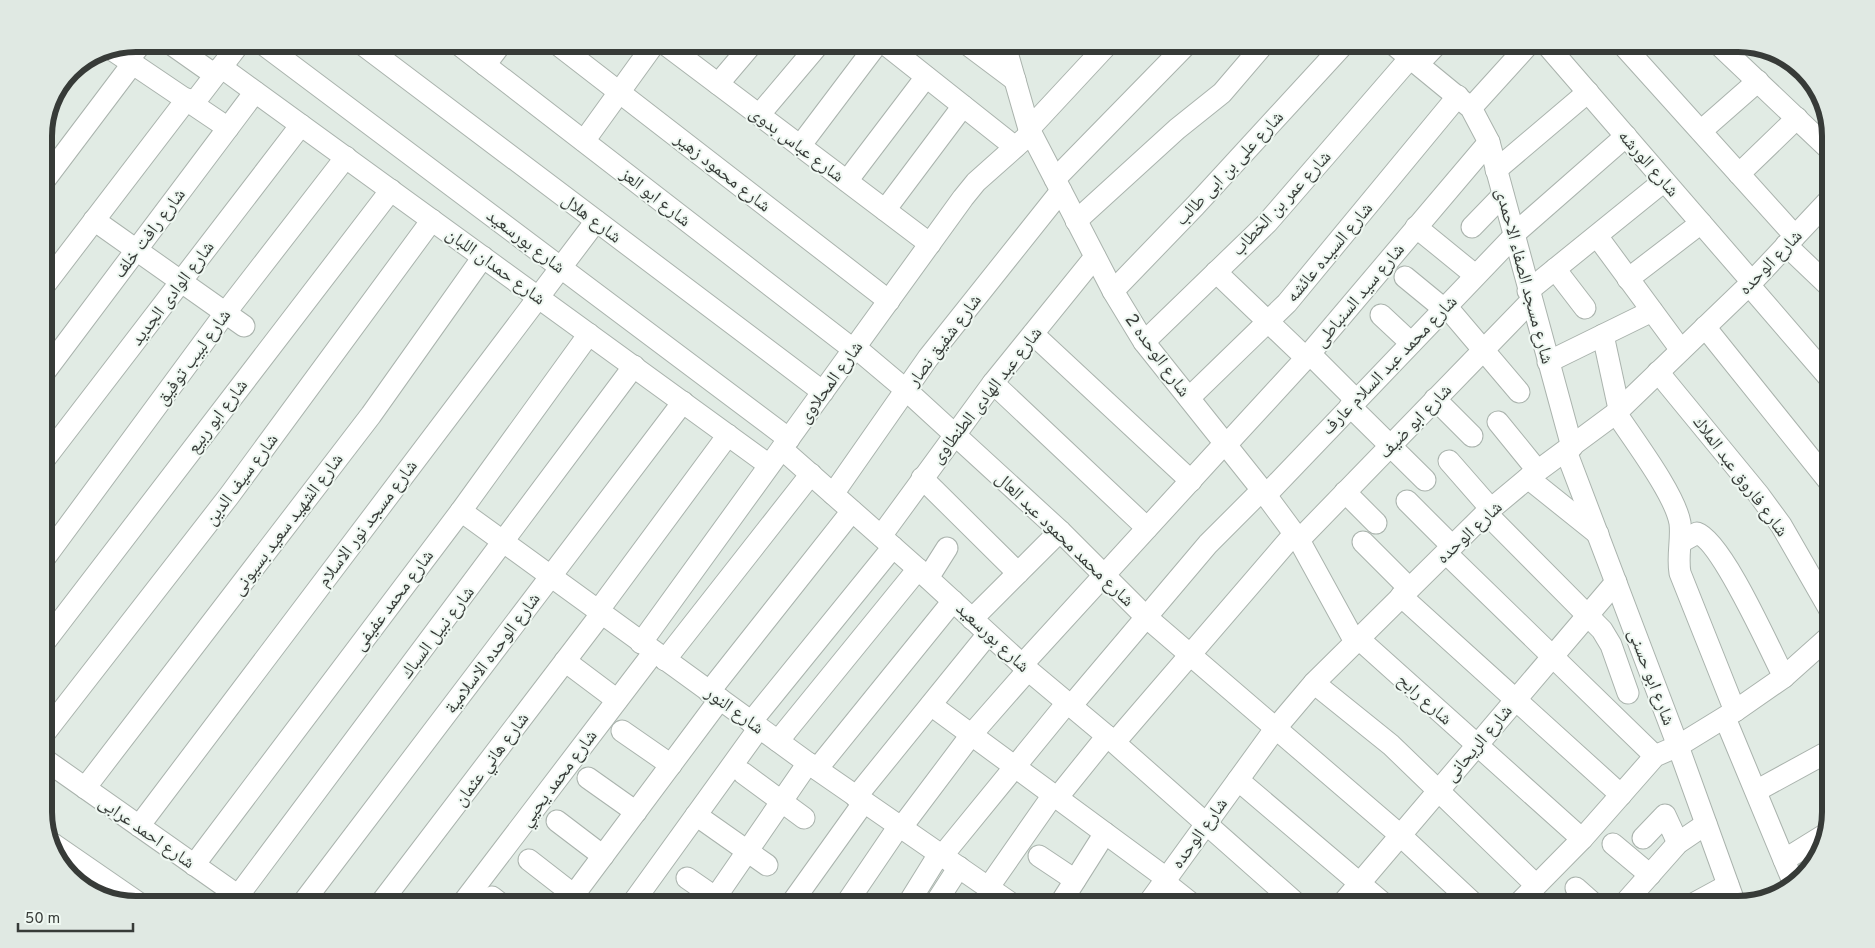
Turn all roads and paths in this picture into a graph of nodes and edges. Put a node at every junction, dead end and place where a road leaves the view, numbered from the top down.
1 (185, 52) edge
2 (233, 52) edge
3 (274, 52) edge
4 (373, 52) edge
5 (468, 52) edge
6 (495, 52) edge
7 (567, 52) edge
8 (648, 52) edge
9 (683, 52) edge
10 (745, 52) edge
11 (812, 52) edge
12 (871, 52) edge
13 (895, 52) edge
14 (978, 52) edge
15 (1008, 52) edge
16 (1101, 52) edge
17 (1180, 52) edge
18 (1257, 52) edge
19 (1337, 52) edge
20 (1403, 52) edge
21 (1426, 52) edge
22 (1520, 52) edge
23 (1553, 52) edge
24 (1629, 52) edge
25 (1727, 52) edge
26 (128, 54) edge
27 (1414, 61) junction
28 (485, 65) junction
29 (218, 71) junction
30 (926, 77) junction
31 (1015, 80) junction
32 (1758, 81) junction
33 (718, 84) junction
34 (620, 91) junction
35 (255, 92) junction
36 (1588, 92) junction
37 (190, 102) junction
38 (1465, 102) junction
39 (963, 106) junction
40 (760, 115) junction
41 (1797, 118) junction
42 (301, 125) junction
43 (228, 128) junction
44 (1701, 131) junction
45 (1025, 136) junction
46 (1626, 136) junction
47 (584, 142) junction
48 (1489, 142) junction
49 (1822, 142) edge
50 (800, 146) junction
51 (346, 157) junction
52 (53, 167) edge
53 (1496, 170) junction
54 (1739, 174) junction
55 (847, 181) junction
56 (1664, 181) junction
57 (1058, 185) junction
58 (391, 190) junction
59 (1502, 195) junction
60 (1822, 208) edge
61 (885, 210) junction
62 (94, 220) junction
63 (432, 220) junction
64 (596, 221) junction
65 (1076, 221) junction
66 (1701, 224) junction
67 (1416, 227) junction
68 (1472, 227) dead end
69 (1513, 235) junction
70 (1597, 236) junction
71 (1791, 241) junction
72 (930, 244) junction
73 (137, 249) junction
74 (483, 257) junction
75 (1095, 257) junction
76 (560, 268) junction
77 (1555, 269) junction
78 (1216, 272) junction
79 (53, 274) edge
80 (1475, 275) junction
81 (1405, 277) dead end
82 (1822, 277) edge
83 (1628, 279) junction
84 (182, 280) junction
85 (1750, 283) junction
86 (1113, 291) junction
87 (1529, 296) junction
88 (538, 297) junction
89 (889, 301) junction
90 (1445, 307) junction
91 (1584, 308) dead end
92 (1652, 311) junction
93 (226, 312) junction
94 (1381, 315) dead end
95 (1268, 321) junction
96 (244, 326) dead end
97 (1704, 327) junction
98 (590, 334) junction
99 (1033, 334) junction
100 (1603, 335) junction
101 (1144, 342) junction
102 (1411, 343) junction
103 (854, 348) junction
104 (1484, 350) junction
105 (1681, 350) junction
106 (1308, 356) junction
107 (53, 361) edge
108 (1548, 362) junction
109 (634, 366) junction
110 (1822, 369) edge
111 (1658, 372) junction
112 (993, 383) junction
113 (906, 390) junction
114 (823, 392) junction
115 (1520, 392) dead end
116 (1189, 398) junction
117 (1436, 399) junction
118 (683, 402) junction
119 (1353, 403) junction
120 (1617, 411) junction
121 (1498, 422) dead end
122 (954, 434) junction
123 (728, 435) junction
124 (1472, 436) dead end
125 (1226, 444) junction
126 (1390, 446) junction
127 (53, 448) edge
128 (1569, 449) junction
129 (780, 451) junction
130 (1449, 461) dead end
131 (1574, 473) junction
132 (1822, 473) edge
133 (811, 474) junction
134 (1532, 474) junction
135 (922, 478) junction
136 (1425, 480) dead end
137 (1190, 481) junction
138 (1264, 492) junction
139 (1345, 492) junction
140 (833, 494) junction
141 (1552, 497) junction
142 (1407, 501) dead end
143 (461, 511) junction
144 (852, 511) junction
145 (1489, 511) junction
146 (1376, 524) dead end
147 (1148, 528) junction
148 (1060, 531) junction
149 (1598, 534) junction
150 (1296, 537) junction
151 (887, 541) junction
152 (1363, 542) dead end
153 (1681, 542) junction
154 (504, 543) junction
155 (53, 547) edge
156 (947, 548) dead end
157 (1449, 550) junction
158 (923, 573) junction
159 (1018, 573) junction
160 (1104, 575) junction
161 (550, 577) junction
162 (1616, 582) junction
163 (1405, 592) junction
164 (1822, 596) edge
165 (953, 601) junction
166 (599, 612) junction
167 (1587, 614) junction
168 (1145, 616) junction
169 (972, 619) junction
170 (53, 631) edge
171 (988, 634) junction
172 (1357, 640) junction
173 (1822, 644) edge
174 (653, 652) junction
175 (1191, 654) junction
176 (1552, 656) junction
177 (565, 661) junction
178 (1025, 668) junction
179 (1784, 677) junction
180 (1314, 683) junction
181 (1628, 693) dead end
182 (714, 696) junction
183 (1515, 699) junction
184 (617, 700) junction
185 (1069, 704) junction
186 (931, 705) junction
187 (1730, 714) junction
188 (53, 722) edge
189 (755, 725) junction
190 (1275, 729) junction
191 (622, 730) dead end
192 (971, 735) junction
193 (1111, 739) junction
194 (778, 741) junction
195 (1476, 744) junction
196 (1678, 746) junction
197 (1822, 755) edge
198 (1656, 756) junction
199 (53, 765) edge
200 (671, 765) junction
201 (812, 766) junction
202 (1015, 767) junction
203 (743, 773) dead end
204 (588, 778) dead end
205 (1238, 780) junction
206 (85, 788) junction
207 (1438, 790) junction
208 (1756, 791) junction
209 (1621, 795) junction
210 (1055, 796) junction
211 (860, 800) junction
212 (782, 802) junction
213 (636, 812) junction
214 (696, 815) junction
215 (804, 818) dead end
216 (557, 820) dead end
217 (1206, 823) junction
218 (1706, 824) junction
219 (139, 826) junction
220 (899, 827) junction
221 (1105, 833) junction
222 (1400, 835) junction
223 (1642, 838) dead end
224 (1582, 839) junction
225 (1817, 839) edge
226 (1678, 843) junction
227 (1614, 844) dead end
228 (748, 852) junction
229 (603, 856) junction
230 (1039, 856) dead end
231 (67, 858) edge
232 (946, 859) junction
233 (529, 860) dead end
234 (1784, 860) junction
235 (194, 865) junction
236 (767, 866) dead end
237 (84, 875) edge
238 (1650, 875) junction
239 (1791, 877) edge
240 (687, 878) dead end
241 (1075, 880) junction
242 (1165, 880) junction
243 (1360, 883) junction
244 (1536, 884) junction
245 (1576, 888) dead end
246 (121, 894) edge
247 (988, 894) edge
248 (1731, 895) edge
249 (238, 896) edge
250 (247, 896) edge
251 (308, 896) edge
252 (386, 896) edge
253 (468, 896) edge
254 (568, 896) edge
255 (573, 896) edge
256 (638, 896) edge
257 (707, 896) edge
258 (718, 896) edge
259 (796, 896) edge
260 (852, 896) edge
261 (915, 896) edge
262 (937, 896) edge
263 (1065, 896) edge
264 (1154, 896) edge
265 (1183, 896) edge
266 (1288, 896) edge
267 (1349, 896) edge
268 (1375, 896) edge
269 (1465, 896) edge
270 (1525, 896) edge
271 (1585, 896) edge
272 (1631, 896) edge

1 - 29 street, شارع حمدان اللبان
2 - 29 street
3 - 76 street, شارع بورسعيد
4 - 64 street, شارع هلال
5 - 28 street, شارع ابو العز
6 - 28 street
7 - 34 street, شارع محمود زهير
8 - 34 street
9 - 33 street, شارع عباس بدوى
10 - 33 street
11 - 40 street
12 - 50 street
13 - 30 street
14 - 31 street
15 - 31 street, شارع الوحده 2
16 - 45 street, شارع المحلاوى
17 - 57 street, شارع شفيق نصار
18 - 65 street
19 - 86 street, شارع على بن ابى طالب
20 - 27 street
21 - 27 street, شارع عمر بن الخطاب
22 - 38 street, شارع السيده عائشه
23 - 36 street, شارع الورشه
24 - 44 street
25 - 32 street
26 - 37 street
26 - 52 street
27 - 38 street
27 - 78 street, شارع عمر بن الخطاب
28 - 47 street, شارع ابو العز
29 - 35 street, شارع حمدان اللبان
29 - 37 street
30 - 39 street
30 - 55 street
31 - 45 street, شارع الوحده 2
32 - 41 street
32 - 44 street
33 - 40 street, شارع عباس بدوى
34 - 47 street
34 - 89 street, شارع محمود زهير
35 - 42 street, شارع حمدان اللبان
35 - 43 street, شارع رافت خلف
36 - 46 street, شارع الورشه
36 - 53 street
37 - 43 street
37 - 62 street
38 - 48 street, شارع مسجد الصفاء الاحمدى
38 - 95 street, شارع السيده عائشه
39 - 45 street
39 - 61 street
40 - 50 street, شارع عباس بدوى
41 - 49 street
41 - 54 street
42 - 51 street, شارع حمدان اللبان
42 - 84 street, شارع الوادى الجديد
43 - 73 street, شارع رافت خلف
44 - 54 street
45 - 57 street, شارع الوحده 2
45 - 72 street, شارع المحلاوى
46 - 56 street, شارع الورشه
46 - 69 street, شارع محمد عبد السلام عارف
47 - 103 street, شارع ابو العز
48 - 53 street, شارع مسجد الصفاء الاحمدى
48 - 67 street, شارع سيد السنباطى
50 - 55 street, شارع عباس بدوى
51 - 58 street, شارع حمدان اللبان
51 - 93 street, شارع لبيب توفيق
53 - 59 street, شارع مسجد الصفاء الاحمدى
54 - 71 street
55 - 61 street, شارع عباس بدوى
56 - 66 street, شارع الورشه
56 - 70 street, شارع ابو ضيف
57 - 65 street, شارع الوحده 2
57 - 113 street, شارع شفيق نصار
58 - 63 street, شارع حمدان اللبان
58 - 170 street, شارع ابو ربيع
59 - 68 street
59 - 69 street, شارع مسجد الصفاء الاحمدى
60 - 71 street, شارع الوحده
61 - 72 street, شارع عباس بدوى
62 - 73 street
62 - 79 street
63 - 74 street, شارع حمدان اللبان
63 - 188 street, شارع سيف الدين
64 - 76 street, شارع مسجد نور الاسلام
64 - 114 street, شارع هلال
65 - 75 street, شارع الوحده 2
66 - 83 street
66 - 85 street, شارع الورشه
67 - 80 street
67 - 106 street, شارع سيد السنباطى
69 - 80 street, شارع محمد عبد السلام عارف
69 - 87 street, شارع مسجد الصفاء الاحمدى
70 - 77 street, شارع ابو ضيف
70 - 83 street
71 - 82 street
71 - 85 street, شارع الوحده
72 - 89 street, شارع المحلاوى
73 - 84 street
73 - 107 street, شارع رافت خلف
74 - 88 street, شارع حمدان اللبان
74 - 206 street, شارع الشهيد سعيد بسيونى
75 - 86 street, شارع الوحده 2
75 - 99 street, شارع عبد الهادى الطنطاوى
76 - 88 street, شارع مسجد نور الاسلام
76 - 129 street, شارع بورسعيد
77 - 87 street, شارع ابو ضيف
77 - 91 street
78 - 95 street
78 - 101 street, شارع عمر بن الخطاب
80 - 90 street, شارع محمد عبد السلام عارف
81 - 90 street
83 - 92 street
84 - 93 street
84 - 127 street, شارع الوادى الجديد
85 - 97 street, شارع الوحده
85 - 110 street, شارع الورشه
86 - 101 street, شارع الوحده 2
87 - 104 street, شارع ابو ضيف
87 - 108 street, شارع مسجد الصفاء الاحمدى
88 - 98 street, شارع حمدان اللبان
88 - 219 street, شارع مسجد نور الاسلام
89 - 103 street, شارع المحلاوى
90 - 102 street, شارع محمد عبد السلام عارف
90 - 104 street
92 - 100 street
92 - 105 street
93 - 96 street
93 - 155 street, شارع لبيب توفيق
94 - 102 street
95 - 106 street
95 - 116 street, شارع السيده عائشه
97 - 105 street, شارع الوحده
97 - 132 street
98 - 109 street, شارع حمدان اللبان
98 - 143 street, شارع محمد عفيفى
99 - 112 street, شارع عبد الهادى الطنطاوى
99 - 137 street
100 - 108 street
100 - 120 street
101 - 116 street, شارع الوحده 2
102 - 119 street, شارع محمد عبد السلام عارف
103 - 113 street, شارع محمد محمود عبد العال
103 - 114 street, شارع المحلاوى
104 - 115 street
104 - 117 street, شارع ابو ضيف
105 - 111 street, شارع الوحده
106 - 119 street
106 - 125 street, شارع سيد السنباطى
108 - 128 street, شارع مسجد الصفاء الاحمدى
109 - 118 street, شارع حمدان اللبان
109 - 154 street, شارع نبيل السباك
111 - 120 street, شارع الوحده
111 - 164 street, شارع فاروق عبد الملاك
112 - 122 street, شارع عبد الهادى الطنطاوى
112 - 147 street
113 - 122 street, شارع محمد محمود عبد العال
113 - 140 street, شارع شفيق نصار
114 - 129 street, شارع المحلاوى
116 - 125 street, شارع الوحده 2
117 - 124 street
117 - 126 street, شارع ابو ضيف
118 - 123 street, شارع حمدان اللبان
118 - 161 street, شارع الوحده الاسلامية
119 - 126 street
119 - 138 street, شارع محمد عبد السلام عارف
120 - 128 street, شارع الوحده
120 - 153 street
121 - 134 street
122 - 135 street, شارع عبد الهادى الطنطاوى
122 - 148 street, شارع محمد محمود عبد العال
123 - 129 street, شارع حمدان اللبان
123 - 166 street, شارع هاني عثمان
125 - 137 street, شارع سيد السنباطى
125 - 138 street, شارع الوحده 2
126 - 136 street
126 - 139 street, شارع ابو ضيف
128 - 131 street, شارع ابو حسنى
128 - 134 street, شارع الوحده
129 - 133 street, شارع بورسعيد
129 - 174 street, شارع المحلاوى
130 - 145 street
131 - 141 street
131 - 149 street, شارع ابو حسنى
133 - 140 street, شارع بورسعيد
133 - 174 street
134 - 141 street
134 - 145 street, شارع الوحده
135 - 151 street, شارع عبد الهادى الطنطاوى
135 - 159 street
137 - 147 street, شارع سيد السنباطى
138 - 150 street, شارع الوحده 2
138 - 168 street, شارع محمد عبد السلام عارف
139 - 146 street
139 - 150 street, شارع ابو ضيف
140 - 144 street, شارع بورسعيد
141 - 149 street
142 - 157 street
143 - 154 street, شارع النور
143 - 235 street, شارع محمد عفيفى
144 - 151 street, شارع بورسعيد
144 - 182 street
145 - 157 street, شارع الوحده
145 - 167 street
147 - 160 street, شارع سيد السنباطى
148 - 159 street
148 - 160 street, شارع محمد محمود عبد العال
149 - 162 street, شارع ابو حسنى
150 - 172 street, شارع الوحده 2
150 - 175 street, شارع ابو ضيف
151 - 158 street, شارع بورسعيد
151 - 189 street, شارع عبد الهادى الطنطاوى
152 - 163 street
153 - 179 street
153 - 187 street
154 - 161 street, شارع النور
154 - 250 street, شارع نبيل السباك
156 - 158 street
157 - 163 street, شارع الوحده
157 - 176 street
158 - 165 street, شارع بورسعيد
158 - 194 street
159 - 169 street
160 - 168 street, شارع محمد محمود عبد العال
160 - 178 street, شارع سيد السنباطى
161 - 166 street, شارع النور
161 - 251 street, شارع الوحده الاسلامية
162 - 167 street, شارع الريحانى
162 - 196 street, شارع ابو حسنى
163 - 172 street, شارع الوحده
163 - 183 street
165 - 169 street, شارع بورسعيد
165 - 201 street
166 - 174 street, شارع النور
166 - 177 street, شارع هاني عثمان
167 - 176 street, شارع الريحانى
167 - 181 street
168 - 175 street, شارع محمد محمود عبد العال
168 - 185 street, شارع محمد عبد السلام عارف
169 - 171 street, شارع بورسعيد
171 - 178 street, شارع بورسعيد
171 - 186 street
172 - 180 street, شارع الوحده
172 - 195 street, شارع رابح
173 - 179 street
174 - 182 street, شارع النور
174 - 184 street, شارع محمد يحيي
175 - 190 street, شارع محمد محمود عبد العال
175 - 193 street, شارع ابو ضيف
176 - 183 street, شارع الريحانى
176 - 198 street
177 - 184 street
177 - 252 street, شارع هاني عثمان
178 - 185 street, شارع بورسعيد
178 - 192 street, شارع سيد السنباطى
179 - 187 street
180 - 190 street, شارع الوحده
180 - 207 street
182 - 189 street, شارع النور
182 - 200 street
183 - 195 street, شارع الريحانى
183 - 209 street
184 - 253 street, شارع محمد يحيي
185 - 193 street, شارع بورسعيد
185 - 202 street, شارع محمد عبد السلام عارف
186 - 192 street
186 - 211 street
187 - 196 street
187 - 208 street
189 - 194 street, شارع النور
189 - 214 street, شارع عبد الهادى الطنطاوى
190 - 205 street, شارع الوحده
190 - 222 street, شارع محمد محمود عبد العال
191 - 200 street
192 - 202 street
192 - 220 street, شارع سيد السنباطى
193 - 210 street, شارع ابو ضيف
193 - 217 street, شارع بورسعيد
194 - 201 street, شارع النور
195 - 207 street, شارع الريحانى
195 - 224 street, شارع رابح
196 - 198 street
196 - 218 street, شارع ابو حسنى
197 - 208 street
198 - 209 street
199 - 206 street, شارع احمد عرابى
200 - 213 street
201 - 211 street, شارع النور
201 - 212 street
202 - 210 street
202 - 232 street, شارع محمد عبد السلام عارف
203 - 212 street
204 - 213 street
205 - 217 street, شارع الوحده
205 - 243 street
206 - 219 street, شارع احمد عرابى
207 - 222 street, شارع الريحانى
207 - 244 street
208 - 234 street
209 - 224 street
210 - 221 street
210 - 247 street, شارع ابو ضيف
211 - 220 street, شارع النور
211 - 259 street
212 - 215 street
212 - 228 street
213 - 229 street
214 - 228 street
214 - 256 street, شارع عبد الهادى الطنطاوى
216 - 229 street
217 - 242 street, شارع الوحده
217 - 266 street, شارع بورسعيد
218 - 226 street
218 - 248 street, شارع ابو حسنى
219 - 235 street, شارع احمد عرابى
220 - 232 street, شارع النور
220 - 260 street, شارع سيد السنباطى
221 - 241 street
221 - 242 street
222 - 243 street, شارع الريحانى
222 - 269 street, شارع محمد محمود عبد العال
223 - 226 street
224 - 244 street
225 - 234 street
226 - 238 street
227 - 238 street
228 - 236 street
228 - 258 street
229 - 255 street
230 - 241 street
231 - 237 street
232 - 247 street, شارع النور
232 - 261 street
232 - 262 street
233 - 254 street
234 - 239 street
235 - 249 street, شارع احمد عرابى
237 - 246 street
238 - 272 street
240 - 257 street
241 - 263 street
242 - 264 street, شارع الوحده
242 - 265 street
243 - 267 street, شارع الريحانى
243 - 268 street
244 - 270 street
245 - 271 street

